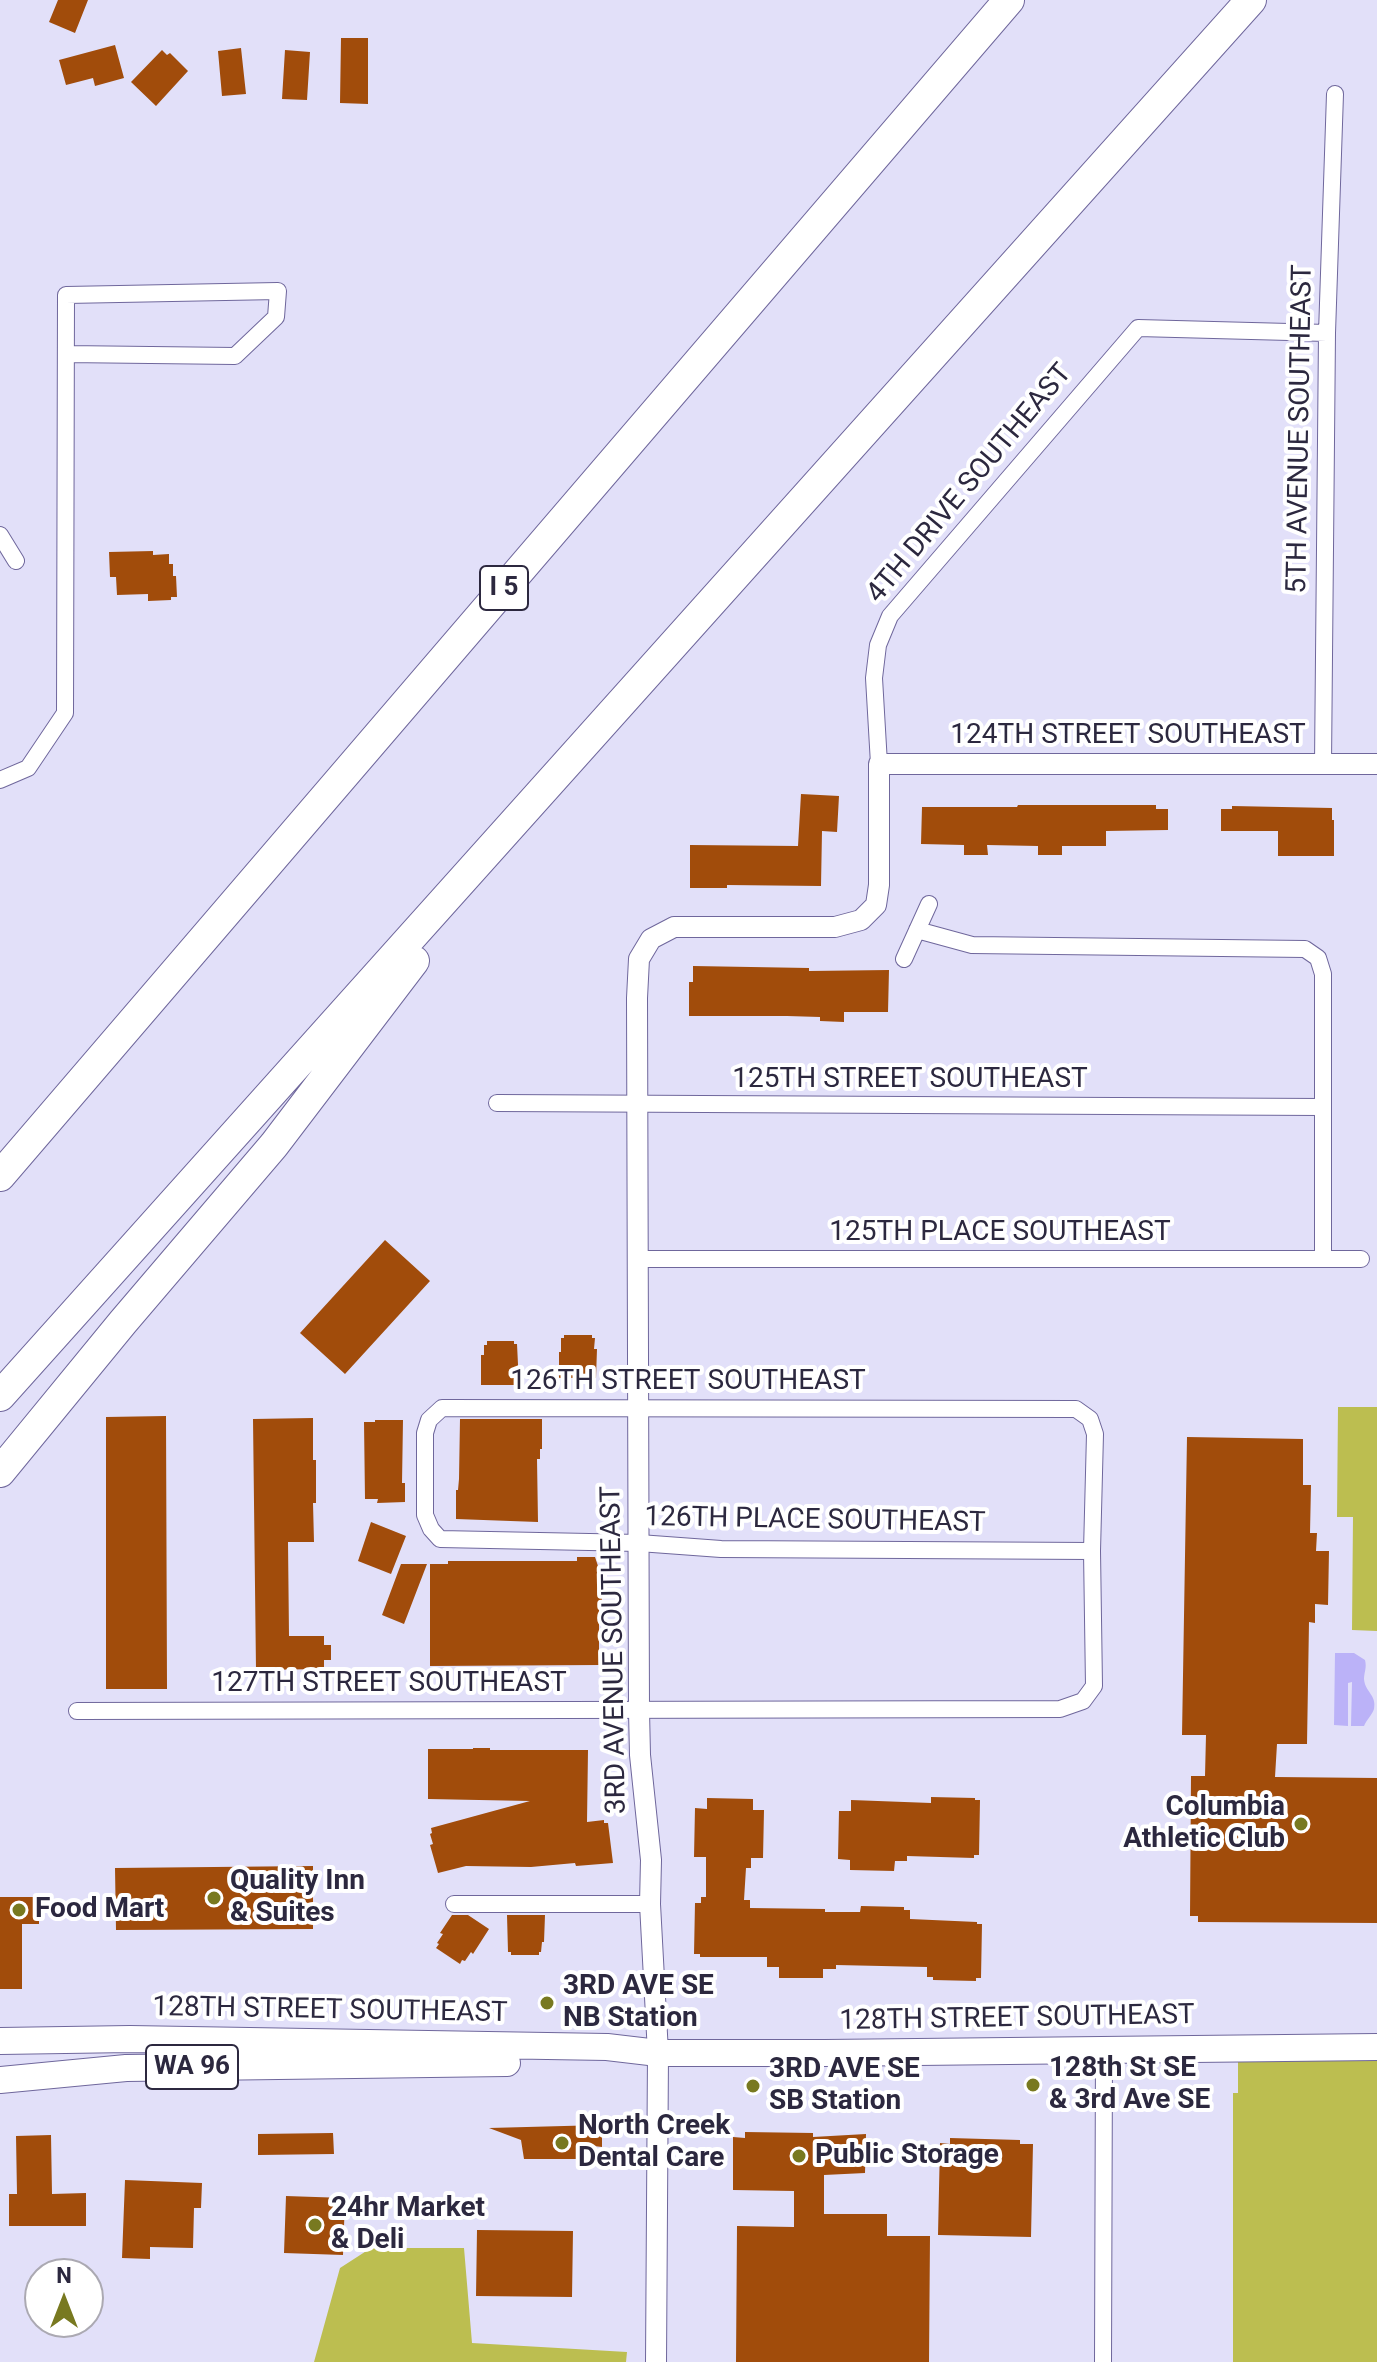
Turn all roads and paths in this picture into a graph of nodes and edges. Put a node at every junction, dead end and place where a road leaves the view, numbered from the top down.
1 (1009, 0) edge
2 (1251, 0) edge
3 (1335, 94) dead end
4 (1327, 333) junction
5 (66, 354) junction
6 (0, 535) edge
7 (16, 561) dead end
8 (879, 764) junction
9 (1323, 764) junction
10 (1377, 764) edge
11 (0, 780) edge
12 (539, 795) junction
13 (929, 904) dead end
14 (917, 930) junction
15 (651, 939) joint
16 (904, 959) dead end
17 (497, 1103) dead end
18 (637, 1105) junction
19 (1322, 1107) junction
20 (0, 1176) edge
21 (639, 1259) junction
22 (1323, 1259) junction
23 (1361, 1259) dead end
24 (0, 1396) edge
25 (639, 1407) junction
26 (0, 1472) edge
27 (440, 1539) joint
28 (639, 1543) junction
29 (1092, 1551) junction
30 (77, 1711) dead end
31 (639, 1711) junction
32 (454, 1904) dead end
33 (650, 1904) junction
34 (0, 2041) edge
35 (280, 2042) junction
36 (1377, 2047) edge
37 (1104, 2049) junction
38 (658, 2053) junction
39 (126, 2068) junction
40 (0, 2080) edge
41 (656, 2362) edge
42 (1103, 2362) edge

1 - 20 highway, I 5
2 - 12 highway
3 - 4 street, 5TH AVENUE SOUTHEAST
4 - 8 street, 4TH DRIVE SOUTHEAST
4 - 9 street, 5TH AVENUE SOUTHEAST
5 - 5 street
5 - 11 street
6 - 7 street
8 - 9 street, 124TH STREET SOUTHEAST
8 - 15 street, 4TH DRIVE SOUTHEAST
9 - 10 street, 124TH STREET SOUTHEAST
12 - 24 highway
12 - 26 highway
13 - 14 street
14 - 16 street
14 - 19 street
15 - 18 street, 3RD AVENUE SOUTHEAST
17 - 18 street, 125TH STREET SOUTHEAST
18 - 19 street, 125TH STREET SOUTHEAST
18 - 21 street, 3RD AVENUE SOUTHEAST
19 - 22 street
21 - 22 street, 125TH PLACE SOUTHEAST
21 - 25 street, 3RD AVENUE SOUTHEAST
22 - 23 street, 125TH PLACE SOUTHEAST
25 - 27 street, 126TH STREET SOUTHEAST
25 - 28 street, 3RD AVENUE SOUTHEAST
25 - 29 street, 126TH STREET SOUTHEAST
27 - 28 street, 126TH PLACE SOUTHEAST
28 - 29 street, 126TH PLACE SOUTHEAST
28 - 31 street, 3RD AVENUE SOUTHEAST
29 - 31 street, 127TH STREET SOUTHEAST
30 - 31 street, 127TH STREET SOUTHEAST
31 - 33 street, 3RD AVENUE SOUTHEAST
32 - 33 street
33 - 38 street, 3RD AVENUE SOUTHEAST
34 - 35 main road, 128TH STREET SOUTHEAST / WA 96
35 - 38 main road, 128TH STREET SOUTHEAST / WA 96
35 - 39 main road
36 - 37 main road, 128TH STREET SOUTHEAST / WA 96
37 - 38 main road, 128TH STREET SOUTHEAST / WA 96
37 - 42 street
38 - 39 main road, 128TH STREET SOUTHEAST / WA 96
38 - 41 street, 3RD AVENUE SOUTHEAST
39 - 40 main road, 128TH STREET SOUTHEAST / WA 96

